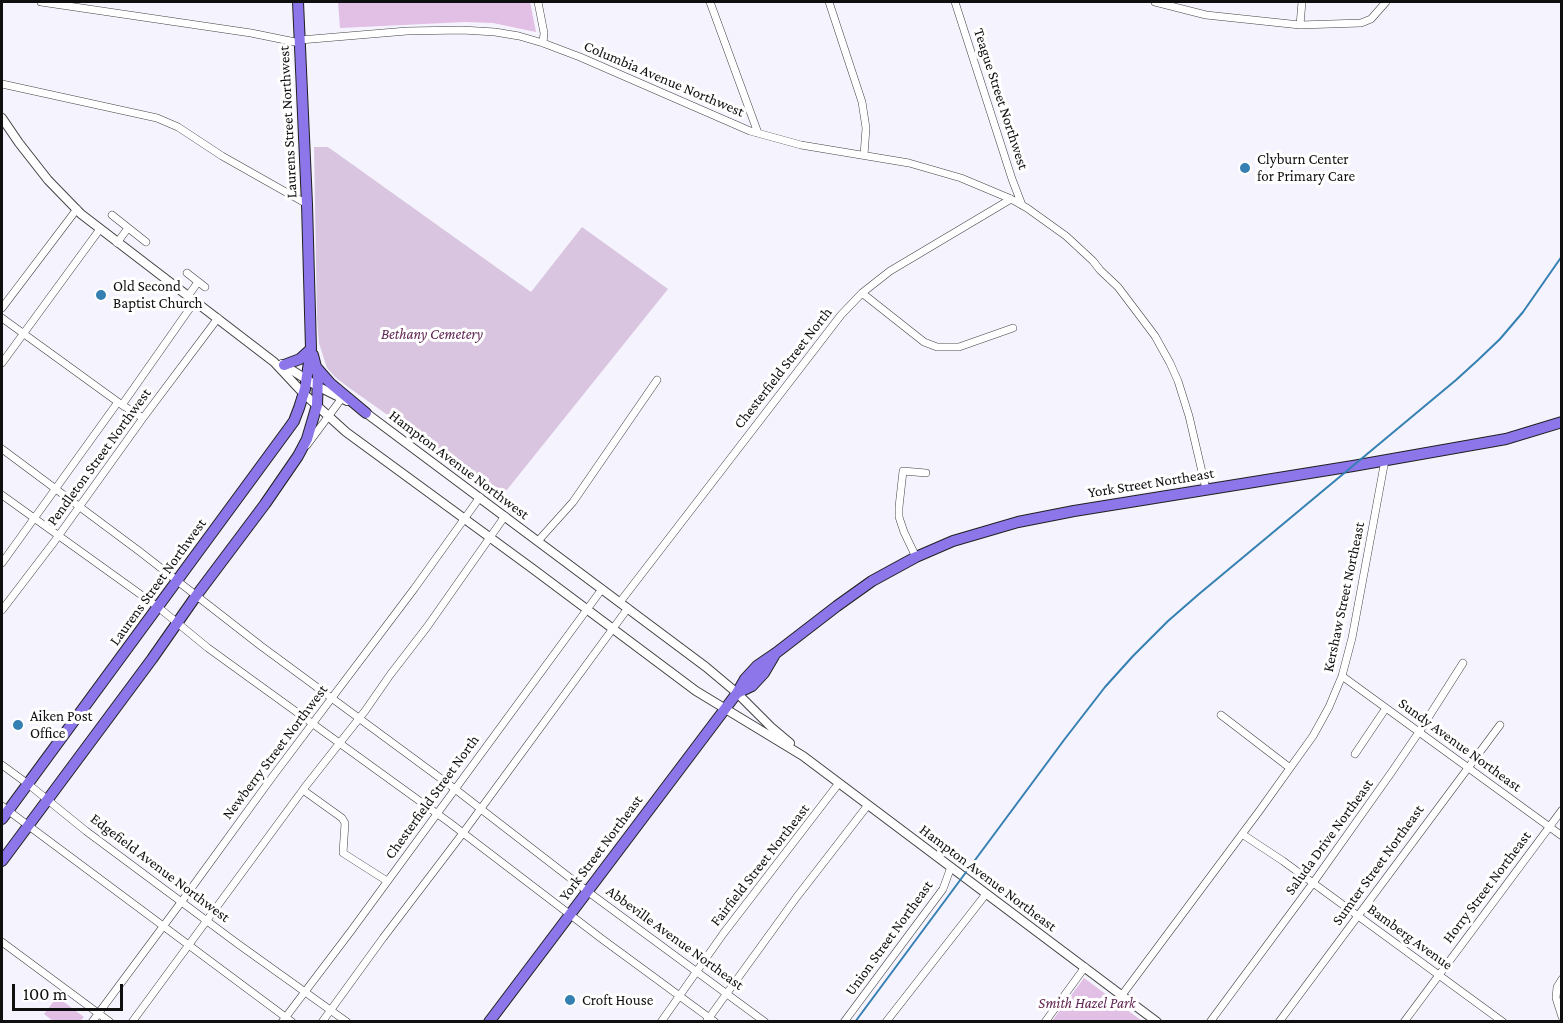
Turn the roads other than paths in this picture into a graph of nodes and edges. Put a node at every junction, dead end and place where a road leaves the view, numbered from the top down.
1 (41, 2) edge
2 (298, 2) edge
3 (538, 2) edge
4 (710, 2) edge
5 (829, 2) edge
6 (955, 2) edge
7 (1155, 2) edge
8 (1302, 2) edge
9 (1386, 2) edge
10 (1300, 24) junction
11 (300, 41) junction
12 (543, 43) junction
13 (2, 84) edge
14 (2, 118) edge
15 (758, 133) junction
16 (864, 155) junction
17 (1011, 199) junction
18 (307, 204) junction
19 (1022, 205) junction
20 (77, 209) junction
21 (111, 215) dead end
22 (128, 228) junction
23 (100, 229) junction
24 (146, 242) dead end
25 (117, 243) junction
26 (187, 273) dead end
27 (198, 282) junction
28 (205, 287) dead end
29 (861, 292) junction
30 (191, 298) junction
31 (2, 308) edge
32 (2, 318) edge
33 (218, 318) junction
34 (1013, 328) dead end
35 (24, 333) junction
36 (311, 349) junction
37 (2, 363) edge
38 (279, 363) junction
39 (315, 366) junction
40 (306, 379) junction
41 (657, 380) dead end
42 (317, 386) junction
43 (303, 393) junction
44 (342, 398) junction
45 (120, 404) junction
46 (317, 405) junction
47 (366, 413) junction
48 (296, 416) junction
49 (329, 417) junction
50 (143, 418) junction
51 (1562, 422) edge
52 (311, 426) junction
53 (2, 449) edge
54 (298, 456) junction
55 (1385, 460) junction
56 (926, 473) dead end
57 (54, 489) junction
58 (1206, 489) junction
59 (2, 495) edge
60 (480, 498) junction
61 (79, 507) junction
62 (505, 516) junction
63 (34, 518) junction
64 (465, 519) junction
65 (58, 536) junction
66 (490, 537) junction
67 (538, 541) junction
68 (916, 557) junction
69 (2, 562) edge
70 (177, 581) junction
71 (602, 589) junction
72 (196, 596) junction
73 (620, 602) junction
74 (158, 608) junction
75 (628, 608) junction
76 (587, 609) junction
77 (2, 610) edge
78 (176, 623) junction
79 (613, 629) junction
80 (1463, 663) dead end
81 (1342, 676) junction
82 (737, 693) junction
83 (332, 698) junction
84 (724, 708) junction
85 (1386, 708) junction
86 (1221, 715) dead end
87 (359, 718) junction
88 (313, 723) junction
89 (1500, 725) dead end
90 (1419, 732) junction
91 (339, 743) junction
92 (1354, 754) dead end
93 (803, 756) junction
94 (2, 765) edge
95 (1290, 768) junction
96 (1467, 768) junction
97 (9, 770) junction
98 (2, 774) edge
99 (839, 783) junction
100 (28, 784) junction
101 (455, 789) junction
102 (303, 790) junction
103 (48, 799) junction
104 (868, 805) junction
105 (481, 809) junction
106 (1562, 810) edge
107 (4, 812) edge
108 (437, 814) junction
109 (28, 825) junction
110 (1549, 827) junction
111 (463, 833) junction
112 (1242, 834) junction
113 (1562, 836) edge
114 (2, 861) edge
115 (951, 867) junction
116 (387, 881) junction
117 (1312, 883) junction
118 (587, 891) junction
119 (986, 894) junction
120 (183, 901) junction
121 (569, 915) junction
122 (1358, 915) junction
123 (207, 919) junction
124 (163, 926) junction
125 (2, 942) edge
126 (189, 945) junction
127 (1085, 967) junction
128 (697, 971) junction
129 (1439, 975) junction
130 (1562, 979) edge
131 (305, 991) junction
132 (728, 993) junction
133 (680, 995) junction
134 (1122, 995) junction
135 (330, 1009) junction
136 (98, 1013) junction
137 (1562, 1017) edge
138 (287, 1020) edge
139 (710, 1020) edge
140 (92, 1022) edge
141 (110, 1022) edge
142 (132, 1022) edge
143 (322, 1022) edge
144 (347, 1022) edge
145 (489, 1022) edge
146 (661, 1022) edge
147 (765, 1022) edge
148 (844, 1022) edge
149 (886, 1022) edge
150 (1045, 1022) edge
151 (1157, 1022) edge
152 (1210, 1022) edge
153 (1279, 1022) edge
154 (1404, 1022) edge
155 (1503, 1022) edge

1 - 11 street, Columbia Avenue Northwest
2 - 11 main road, Laurens Street Northwest
3 - 12 street
4 - 15 street
5 - 16 street
6 - 19 street, Teague Street Northwest
7 - 10 street
8 - 10 street
9 - 10 street
11 - 12 street, Columbia Avenue Northwest
11 - 18 main road, Laurens Street Northwest
12 - 15 street, Columbia Avenue Northwest
13 - 18 street
14 - 20 street, Hampton Avenue Northwest
15 - 16 street, Columbia Avenue Northwest
16 - 17 street, Columbia Avenue Northwest
17 - 19 street, Columbia Avenue Northwest
17 - 29 street, Chesterfield Street North
18 - 36 main road, Laurens Street Northwest
19 - 58 street, Columbia Avenue Northwest
20 - 23 street, Hampton Avenue Northwest
20 - 31 street
21 - 22 street
22 - 24 street
22 - 25 street
23 - 25 street, Hampton Avenue Northwest
23 - 35 street
25 - 30 street, Hampton Avenue Northwest
26 - 27 street
27 - 28 street
27 - 30 street, Pendleton Street Northwest
29 - 34 street
29 - 73 street, Chesterfield Street North
30 - 33 street, Hampton Avenue Northwest
30 - 45 street, Pendleton Street Northwest
32 - 35 street
33 - 38 street, Hampton Avenue Northwest
33 - 50 street, Pendleton Street Northwest
35 - 37 street
35 - 45 street
36 - 38 main road
36 - 39 main road, Laurens Street Northwest
36 - 40 main road, Laurens Street Northwest
38 - 40 street, Hampton Avenue Northwest
38 - 43 street, Hampton Avenue Northwest
39 - 42 main road, Laurens Street Northwest
39 - 47 main road
40 - 42 street, Hampton Avenue Northwest
40 - 43 main road, Laurens Street Northwest
41 - 67 street
42 - 44 street, Hampton Avenue Northwest
42 - 46 main road, Laurens Street Northwest
43 - 46 street, Hampton Avenue Northwest
43 - 48 main road, Laurens Street Northwest
44 - 47 street, Hampton Avenue Northwest
44 - 49 street, Laurens Street Northwest
45 - 50 street
45 - 57 street, Pendleton Street Northwest
46 - 49 street, Hampton Avenue Northwest
46 - 52 main road, Laurens Street Northwest
47 - 60 street, Hampton Avenue Northwest
48 - 52 main road
48 - 70 main road, Laurens Street Northwest
49 - 54 street, Laurens Street Northwest
49 - 64 street, Hampton Avenue Northwest
50 - 61 street, Pendleton Street Northwest
51 - 55 main road, York Street Northeast
52 - 54 main road, Laurens Street Northwest
53 - 57 street, Abbeville Avenue Northeast
54 - 72 main road, Laurens Street Northwest
55 - 58 main road, York Street Northeast
55 - 81 street, Kershaw Street Northeast
56 - 68 street
57 - 61 street, Abbeville Avenue Northeast
57 - 63 street, Pendleton Street Northwest
58 - 68 main road, York Street Northeast
59 - 63 street
60 - 62 street, Hampton Avenue Northwest
60 - 64 street, Newberry Street Northwest
61 - 65 street, Pendleton Street Northwest
61 - 70 street, Abbeville Avenue Northeast
62 - 66 street
62 - 67 street, Hampton Avenue Northwest
63 - 65 street
63 - 69 street, Pendleton Street Northwest
64 - 66 street, Hampton Avenue Northwest
64 - 83 street, Newberry Street Northwest
65 - 74 street
65 - 77 street, Pendleton Street Northwest
66 - 76 street, Hampton Avenue Northwest
66 - 87 street
67 - 71 street, Hampton Avenue Northwest
68 - 82 main road, York Street Northeast
70 - 72 street, Abbeville Avenue Northeast
70 - 74 main road, Laurens Street Northwest
71 - 73 street, Hampton Avenue Northwest
71 - 76 street, Chesterfield Street North
72 - 78 main road, Laurens Street Northwest
72 - 83 street, Abbeville Avenue Northeast
73 - 75 street, Hampton Avenue Northeast
74 - 78 street
74 - 100 main road, Laurens Street Northwest
75 - 79 street
75 - 82 street, Hampton Avenue Northeast
76 - 79 street, Hampton Avenue Northeast
76 - 101 street, Chesterfield Street North
78 - 88 street
78 - 103 main road, Laurens Street Northwest
79 - 84 street, Hampton Avenue Northeast
79 - 105 street
80 - 90 street, Saluda Drive Northeast
81 - 85 street, Sundy Avenue Northeast
81 - 95 street, Kershaw Street Northeast
82 - 84 main road, York Street Northeast
82 - 93 street, Hampton Avenue Northeast
83 - 87 street, Abbeville Avenue Northeast
83 - 88 street, Newberry Street Northwest
84 - 93 street, Hampton Avenue Northeast
84 - 118 main road, York Street Northeast
85 - 90 street, Sundy Avenue Northeast
85 - 92 street
86 - 95 street
87 - 91 street
87 - 101 street, Abbeville Avenue Northeast
88 - 91 street
88 - 120 street, Newberry Street Northwest
89 - 96 street, Sumter Street Northeast
90 - 96 street, Sundy Avenue Northeast
90 - 117 street, Saluda Drive Northeast
91 - 102 street
91 - 108 street
93 - 99 street, Hampton Avenue Northeast
94 - 97 street, Edgefield Avenue Northwest
95 - 112 street, Kershaw Street Northeast
96 - 110 street, Sundy Avenue Northeast
96 - 122 street, Sumter Street Northeast
97 - 98 street
97 - 100 street, Edgefield Avenue Northwest
99 - 104 street, Hampton Avenue Northeast
99 - 128 street, Fairfield Street Northeast
100 - 103 street, Edgefield Avenue Northwest
100 - 107 main road, Laurens Street Northwest
101 - 105 street, Abbeville Avenue Northeast
101 - 108 street, Chesterfield Street North
102 - 116 street
102 - 123 street
103 - 109 main road, Laurens Street Northwest
103 - 120 street, Edgefield Avenue Northwest
104 - 115 street, Hampton Avenue Northeast
104 - 132 street
105 - 111 street
105 - 118 street, Abbeville Avenue Northeast
106 - 110 street, Horry Street Northeast
107 - 109 street
108 - 111 street
108 - 116 street, Chesterfield Street North
109 - 114 main road, Laurens Street Northwest
109 - 124 street
110 - 113 street, Sundy Avenue Northeast
110 - 129 street, Horry Street Northeast
111 - 121 street
111 - 135 street
112 - 117 street, Bamberg Avenue
112 - 134 street
115 - 119 street, Hampton Avenue Northeast
115 - 148 street, Union Street Northeast
116 - 131 street, Chesterfield Street North
117 - 122 street, Bamberg Avenue
117 - 152 street, Saluda Drive Northeast
118 - 121 main road, York Street Northeast
118 - 128 street, Abbeville Avenue Northeast
119 - 127 street, Hampton Avenue Northeast
119 - 149 street
120 - 123 street, Edgefield Avenue Northwest
120 - 124 street, Newberry Street Northwest
121 - 133 street
121 - 145 main road, York Street Northeast
122 - 129 street, Bamberg Avenue
122 - 153 street, Sumter Street Northeast
123 - 126 street
123 - 131 street, Edgefield Avenue Northwest
124 - 126 street
124 - 136 street, Newberry Street Northwest
125 - 136 street
126 - 138 street
126 - 142 street
127 - 134 street, Hampton Avenue Northeast
127 - 150 street
128 - 132 street, Abbeville Avenue Northeast
128 - 133 street, Fairfield Street Northeast
129 - 154 street, Horry Street Northeast
129 - 155 street, Bamberg Avenue
130 - 137 street
131 - 135 street, Edgefield Avenue Northwest
131 - 138 street, Chesterfield Street North
132 - 139 street
132 - 147 street, Abbeville Avenue Northeast
133 - 139 street
133 - 146 street, Fairfield Street Northeast
134 - 151 street, Hampton Avenue Northeast
135 - 143 street
135 - 144 street, Edgefield Avenue Northwest
136 - 140 street, Newberry Street Northwest
136 - 141 street

